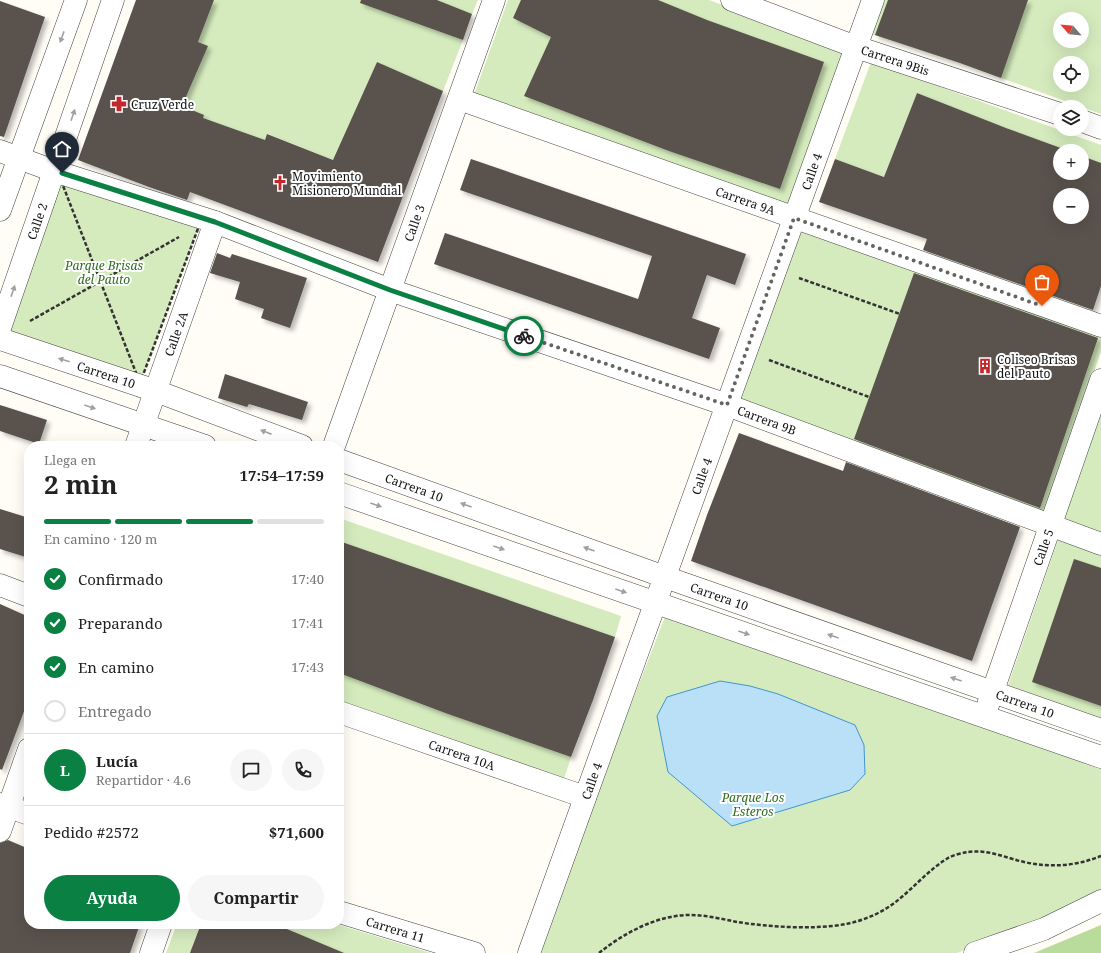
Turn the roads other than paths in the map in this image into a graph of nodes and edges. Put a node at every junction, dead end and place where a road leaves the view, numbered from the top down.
1 (76, 0) edge
2 (113, 0) edge
3 (494, 0) edge
4 (732, 0) edge
5 (873, 0) edge
6 (856, 47) junction
7 (459, 99) junction
8 (1053, 112) edge
9 (1089, 124) edge
10 (1101, 128) edge
11 (9, 155) edge
12 (57, 178) junction
13 (0, 210) edge
14 (794, 218) junction
15 (207, 224) junction
16 (390, 290) junction
17 (1101, 326) edge
18 (0, 328) edge
19 (0, 339) edge
20 (0, 376) edge
21 (1101, 380) edge
22 (148, 387) junction
23 (727, 405) junction
24 (144, 425) junction
25 (138, 441) edge
26 (190, 441) edge
27 (289, 441) edge
28 (336, 441) edge
29 (344, 462) edge
30 (344, 495) edge
31 (1051, 526) junction
32 (1101, 544) edge
33 (665, 577) junction
34 (0, 586) edge
35 (24, 594) edge
36 (656, 602) junction
37 (992, 692) junction
38 (344, 714) edge
39 (985, 716) junction
40 (1101, 730) edge
41 (1101, 757) edge
42 (24, 760) edge
43 (585, 797) junction
44 (4, 805) edge
45 (24, 812) edge
46 (0, 831) edge
47 (1101, 901) edge
48 (344, 914) edge
49 (159, 929) edge
50 (151, 953) edge
51 (474, 953) edge
52 (529, 953) edge
53 (975, 953) edge

1 -> 11 street
12 -> 2 street, Calle 2
3 - 7 street, Calle 3
4 - 6 street, Carrera 9Bis
5 - 6 street, Calle 4
6 - 8 street, Carrera 9Bis
6 - 14 street, Calle 4
7 - 14 street, Carrera 9A
7 - 16 street, Calle 3
9 - 10 street
11 - 12 street, Carrera 9B
11 - 13 street
12 - 15 street, Carrera 9B
18 -> 12 street, Calle 2
14 - 17 street, Carrera 9A
14 - 23 street, Calle 4
15 - 16 street, Carrera 9B
15 - 22 street, Calle 2A
16 - 23 street, Carrera 9B
16 - 28 street, Calle 3
22 -> 19 street, Carrera 10
20 -> 24 street
21 - 31 street, Calle 5
22 - 24 street, Calle 2A
27 -> 22 street, Carrera 10
23 - 31 street, Carrera 9B
23 - 33 street, Calle 4
24 - 25 street, Calle 2A
24 - 26 street
33 -> 29 street, Carrera 10
30 -> 36 street, Carrera 10
31 - 32 street, Carrera 9B
31 - 37 street, Calle 5
33 - 36 street, Calle 4
37 -> 33 street, Carrera 10
34 - 35 street
36 -> 39 street, Carrera 10
36 - 43 street, Calle 4
37 - 39 street, Calle 5
37 - 40 street, Carrera 10
38 - 43 street, Carrera 10A
39 - 41 street, Carrera 10
42 - 44 street
43 - 52 street, Calle 4
44 - 45 street
44 - 46 street
47 - 53 street
48 - 51 street, Carrera 11
49 - 50 street

